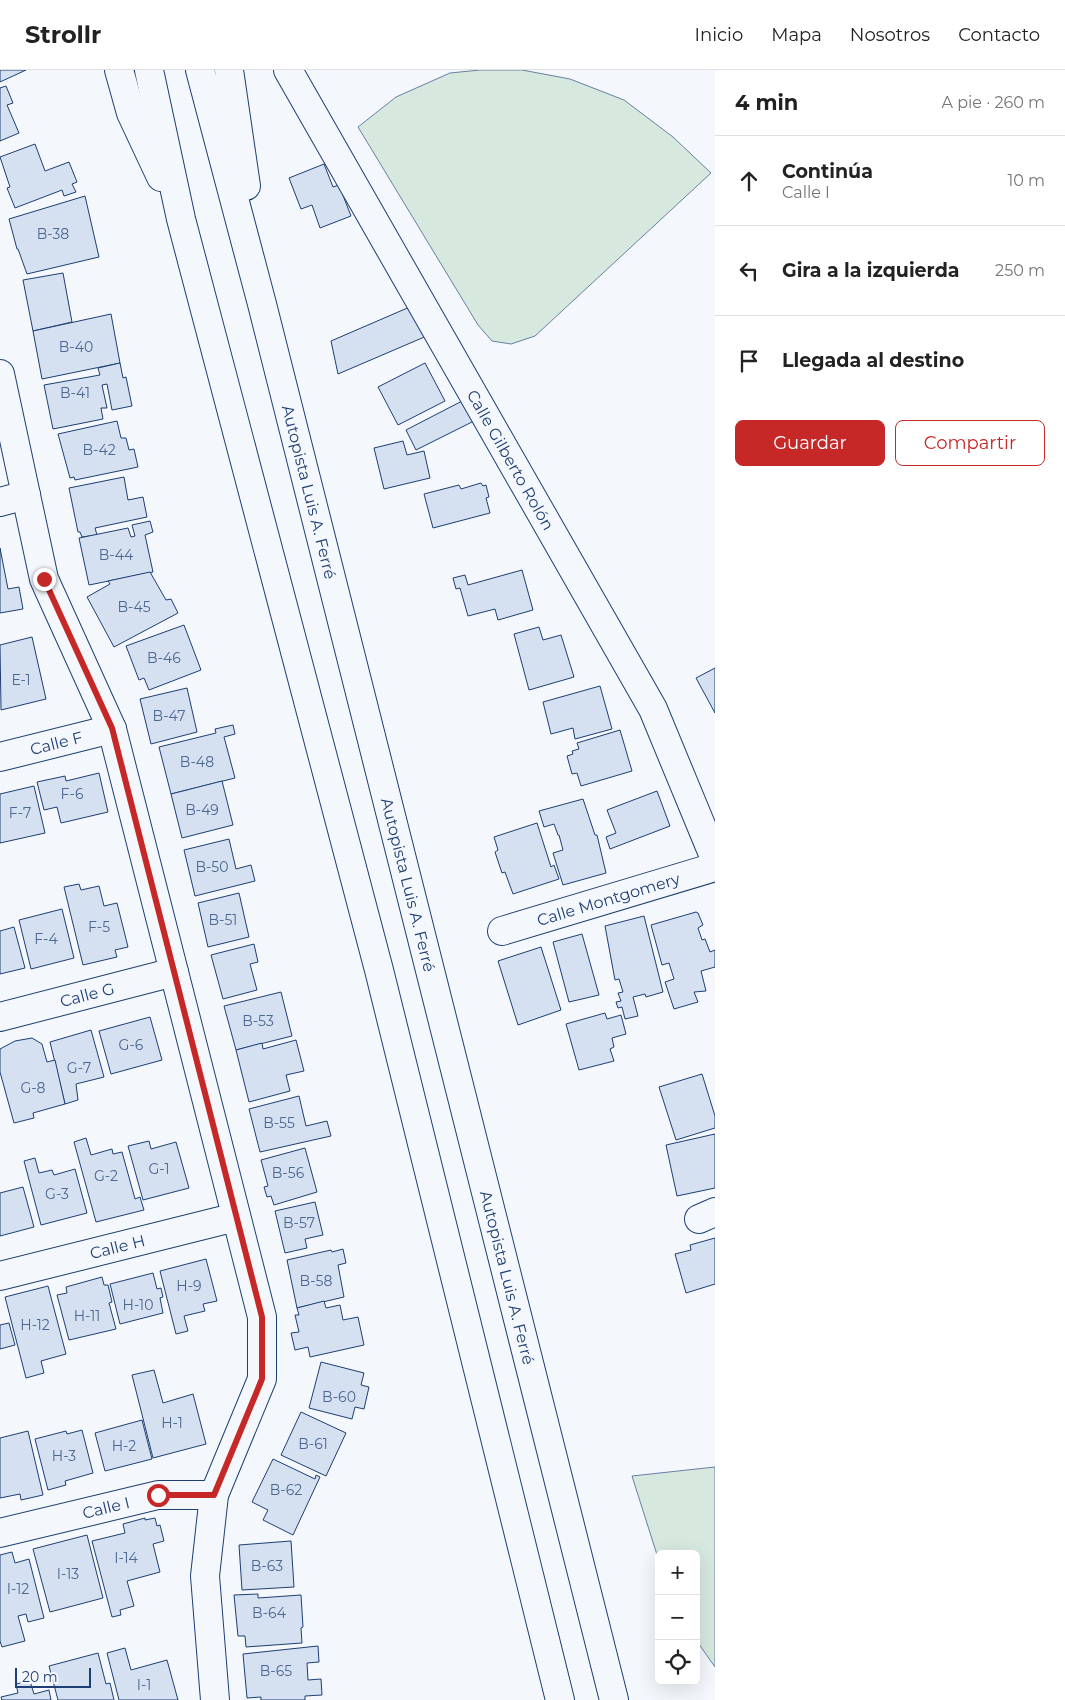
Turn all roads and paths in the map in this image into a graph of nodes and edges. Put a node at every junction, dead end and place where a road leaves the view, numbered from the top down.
1 (119, 70) edge
2 (149, 70) edge
3 (200, 70) edge
4 (229, 70) edge
5 (288, 70) edge
6 (181, 219) junction
7 (262, 304) junction
8 (0, 374) edge
9 (26, 495) junction
10 (0, 502) edge
11 (112, 728) junction
12 (0, 757) edge
13 (715, 859) edge
14 (715, 866) edge
15 (502, 931) dead end
16 (174, 972) junction
17 (0, 1017) edge
18 (236, 1217) junction
19 (0, 1276) edge
20 (214, 1495) junction
21 (0, 1533) edge
22 (215, 1700) edge
23 (560, 1700) edge
24 (614, 1700) edge

1 - 6 main road
2 - 6 main road
3 - 7 main road, Autopista Luis A. Ferré
4 - 7 main road
5 - 13 main road, Calle Gilberto Rolón
6 - 23 main road
7 - 24 main road, Autopista Luis A. Ferré
8 - 9 main road
9 - 10 main road
9 - 11 main road
11 - 12 main road, Calle F
11 - 16 main road
14 - 15 main road, Calle Montgomery
16 - 17 main road, Calle G
16 - 18 main road
18 - 19 main road, Calle H
18 - 20 main road
20 - 21 main road, Calle I
20 - 22 main road

